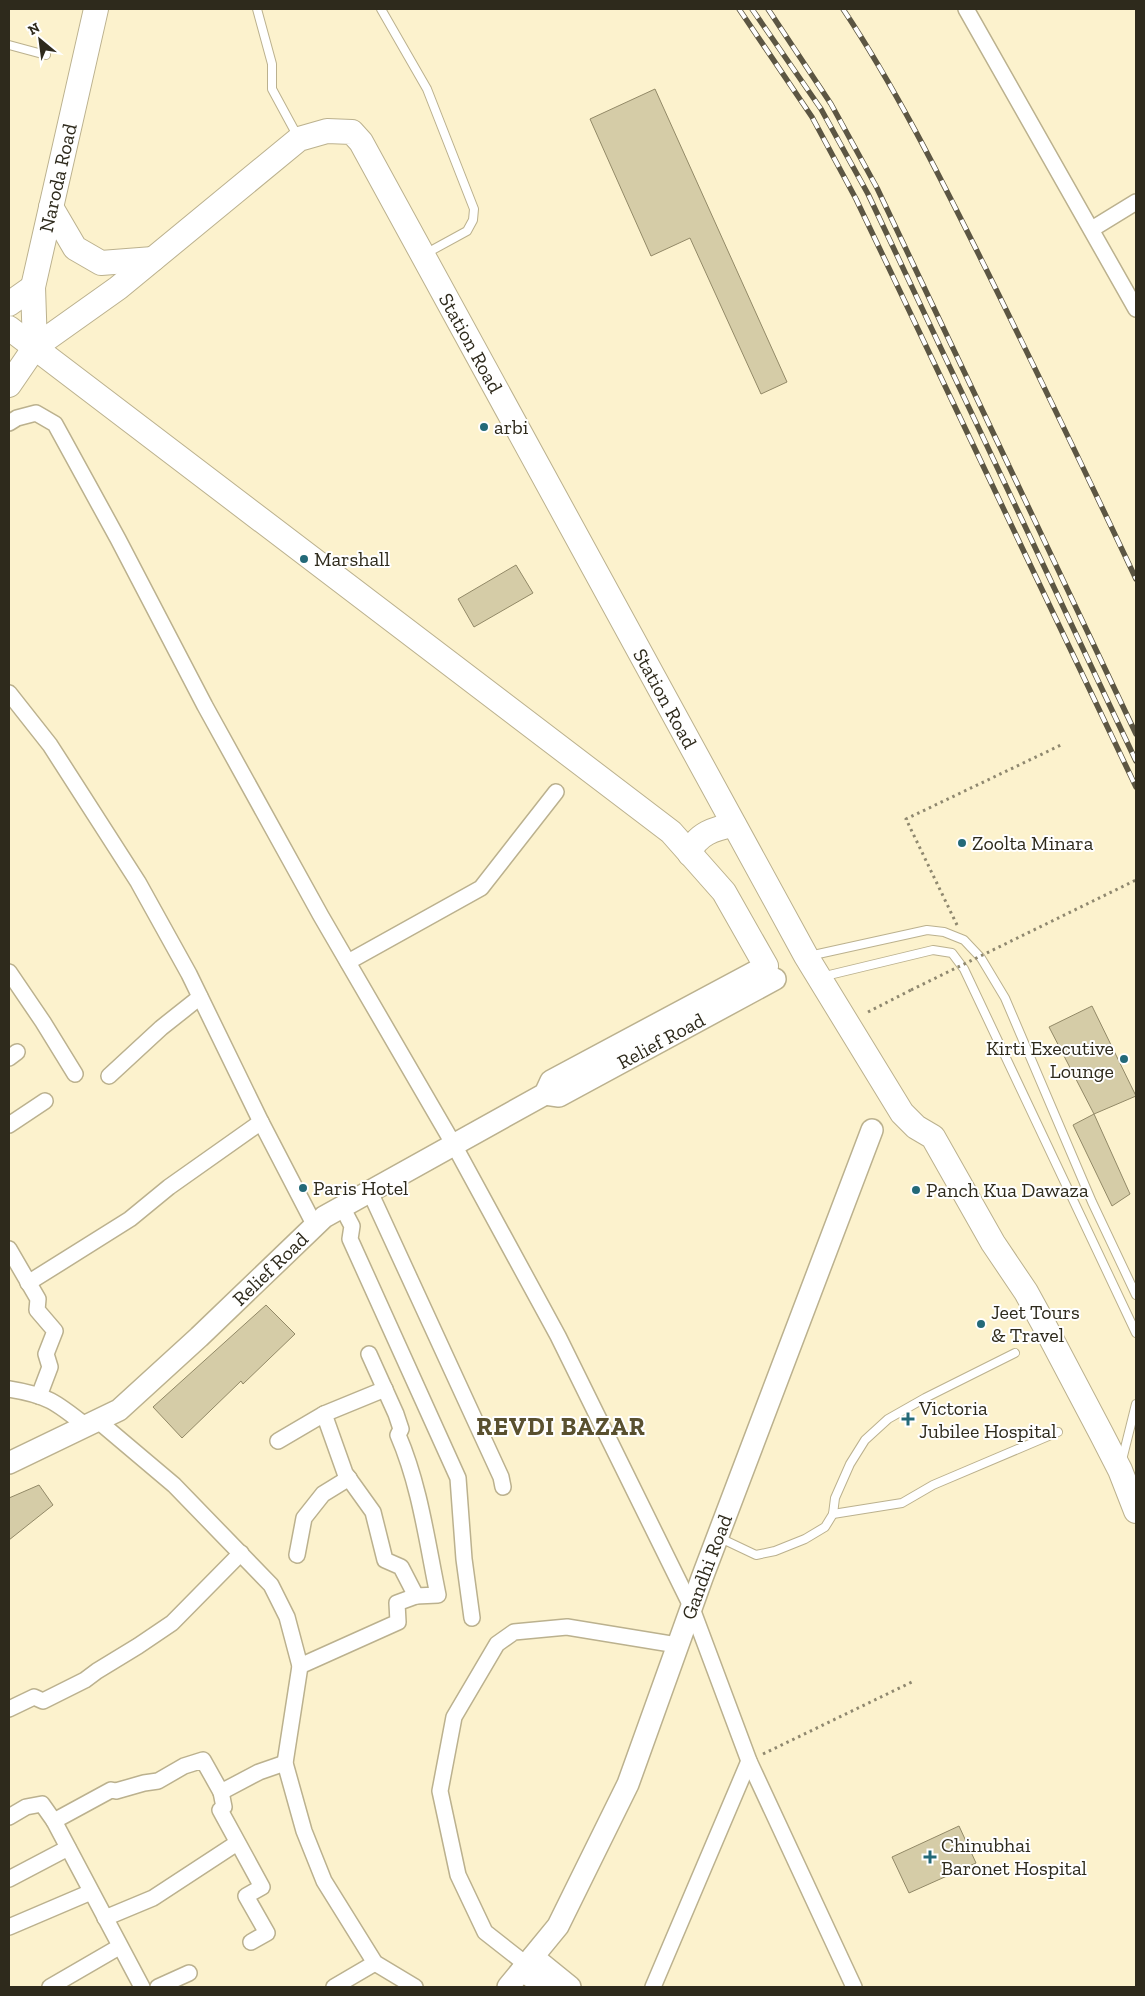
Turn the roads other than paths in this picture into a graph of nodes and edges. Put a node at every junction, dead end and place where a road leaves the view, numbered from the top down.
1 (96, 9) edge
2 (257, 9) edge
3 (381, 9) edge
4 (966, 9) edge
5 (9, 45) edge
6 (46, 55) dead end
7 (299, 139) junction
8 (1136, 202) edge
9 (51, 207) junction
10 (1092, 229) junction
11 (423, 255) junction
12 (153, 259) junction
13 (33, 287) junction
14 (9, 304) edge
15 (1136, 308) edge
16 (9, 328) edge
17 (35, 347) junction
18 (9, 385) edge
19 (9, 423) edge
20 (9, 693) edge
21 (556, 792) dead end
22 (734, 826) junction
23 (690, 854) junction
24 (806, 956) junction
25 (348, 962) junction
26 (9, 972) edge
27 (771, 973) joint
28 (819, 977) junction
29 (200, 997) junction
30 (75, 1074) dead end
31 (108, 1076) dead end
32 (45, 1100) dead end
33 (261, 1122) junction
34 (9, 1126) edge
35 (872, 1130) dead end
36 (454, 1145) junction
37 (370, 1192) junction
38 (342, 1207) junction
39 (315, 1226) junction
40 (9, 1249) edge
41 (28, 1283) junction
42 (1136, 1295) edge
43 (1136, 1333) edge
44 (1015, 1353) dead end
45 (369, 1354) dead end
46 (9, 1389) edge
47 (385, 1389) junction
48 (39, 1396) junction
49 (1136, 1404) edge
50 (324, 1414) junction
51 (1134, 1422) edge
52 (91, 1423) junction
53 (1058, 1432) dead end
54 (278, 1441) dead end
55 (9, 1463) edge
56 (1120, 1470) junction
57 (349, 1478) junction
58 (503, 1486) dead end
59 (1136, 1511) edge
60 (833, 1514) junction
61 (718, 1537) junction
62 (241, 1553) junction
63 (297, 1555) dead end
64 (416, 1596) junction
65 (691, 1606) junction
66 (472, 1618) dead end
67 (677, 1645) junction
68 (300, 1666) junction
69 (9, 1710) edge
70 (749, 1761) junction
71 (285, 1763) junction
72 (221, 1792) junction
73 (9, 1817) edge
74 (54, 1821) junction
75 (237, 1843) junction
76 (68, 1848) junction
77 (9, 1879) edge
78 (91, 1892) junction
79 (105, 1918) junction
80 (9, 1927) edge
81 (251, 1942) dead end
82 (119, 1947) junction
83 (375, 1964) junction
84 (527, 1964) junction
85 (189, 1973) dead end
86 (50, 1987) edge
87 (142, 1987) edge
88 (158, 1987) edge
89 (334, 1987) edge
90 (415, 1987) edge
91 (508, 1987) edge
92 (545, 1987) edge
93 (570, 1987) edge
94 (653, 1987) edge
95 (854, 1987) edge

1 - 9 main road, Naroda Road
2 - 7 lane
3 - 11 lane
4 - 10 street
5 - 6 lane
7 - 11 main road, Station Road
7 - 12 main road, Station Road
8 - 10 street
9 - 12 main road
9 - 13 main road, Naroda Road
10 - 15 street
11 - 22 main road, Station Road
12 - 17 main road, Station Road
13 - 14 main road
13 - 17 main road, Naroda Road
16 - 17 main road
17 - 18 main road
17 - 23 main road
19 - 25 street
20 - 29 street
21 - 25 street
22 - 23 main road
22 - 24 main road, Station Road
23 - 27 main road
24 - 28 main road, Station Road
24 - 42 lane
25 - 36 street
26 - 30 street
27 - 36 main road, Relief Road
28 - 43 lane
28 - 56 main road, Station Road
29 - 31 street
29 - 33 street
32 - 34 street
33 - 39 street
33 - 41 street
35 - 61 main road, Gandhi Road
36 - 37 main road, Relief Road
36 - 65 street
37 - 38 main road, Relief Road
37 - 58 street
38 - 39 main road, Relief Road
38 - 66 street
39 - 52 main road, Relief Road
40 - 41 street
41 - 48 street
44 - 60 lane
45 - 47 street
46 - 48 street
47 - 50 street
47 - 64 street
48 - 52 street
49 - 51 lane
50 - 54 street
50 - 57 street
51 - 56 lane
52 - 55 main road, Relief Road
52 - 62 street
53 - 60 lane
56 - 59 main road, Station Road
57 - 63 street
57 - 64 street
60 - 61 lane
61 - 65 main road, Gandhi Road
62 - 68 street
62 - 69 street
64 - 68 street
65 - 67 main road, Gandhi Road
65 - 70 street
67 - 84 main road, Gandhi Road
67 - 84 street
68 - 71 street
70 - 94 street
70 - 95 street
71 - 72 street
71 - 83 street
72 - 74 street
72 - 75 street
73 - 74 street
74 - 76 street
75 - 79 street
75 - 81 street
76 - 77 street
76 - 78 street
78 - 79 street
78 - 80 street
79 - 82 street
82 - 86 street
82 - 87 street
83 - 89 street
83 - 90 street
84 - 91 main road, Gandhi Road
84 - 92 main road
84 - 93 main road
85 - 88 street

